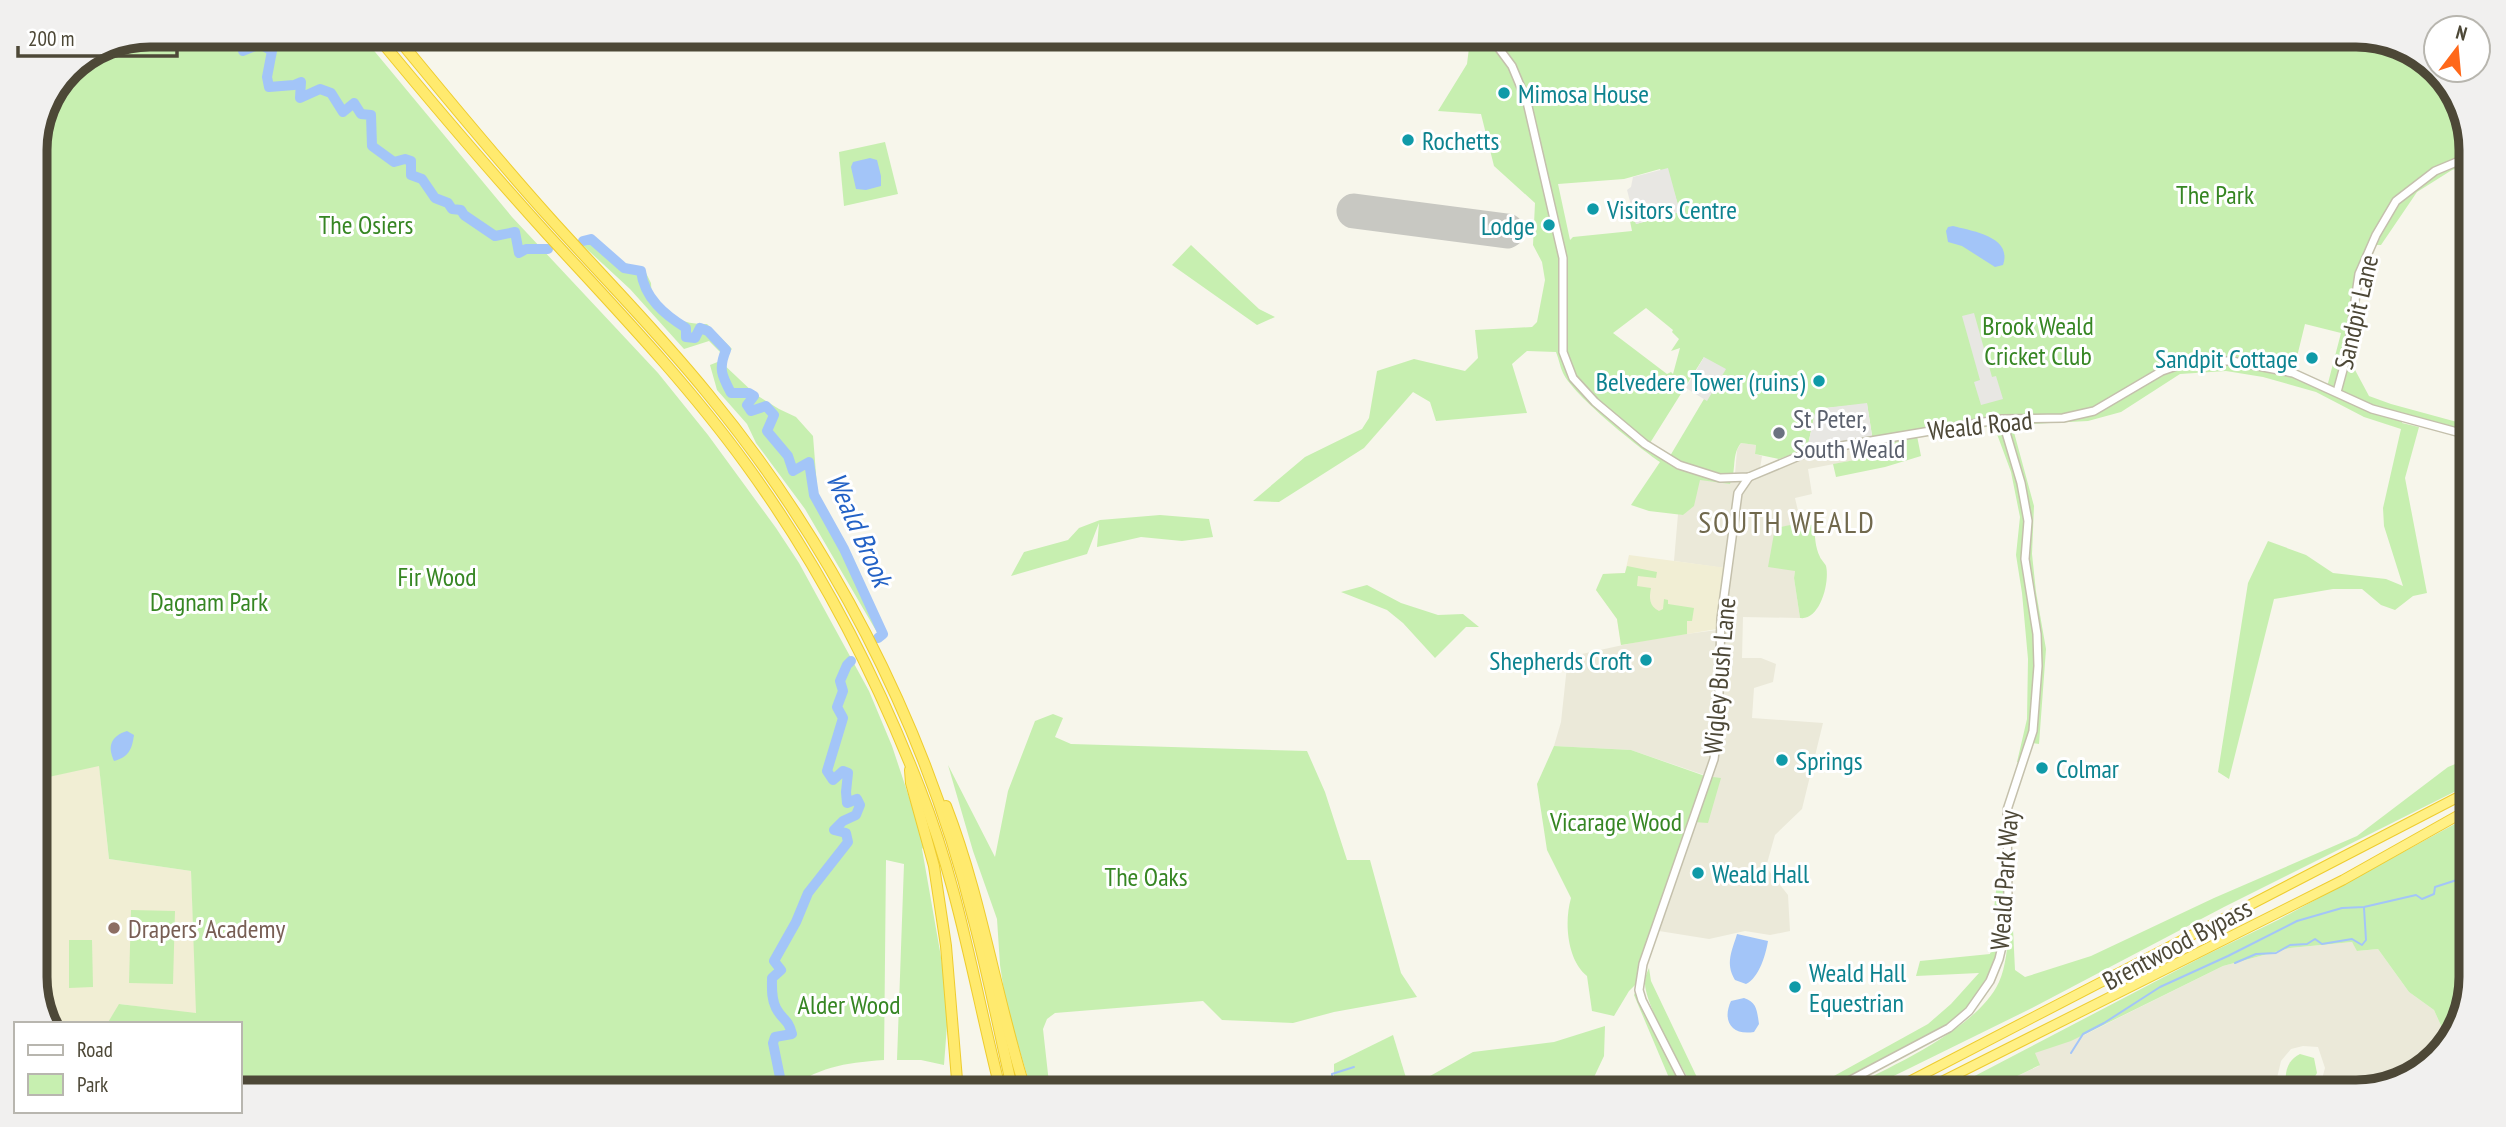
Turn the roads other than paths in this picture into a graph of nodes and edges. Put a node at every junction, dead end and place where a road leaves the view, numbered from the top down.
1 (386, 47) edge
2 (405, 47) edge
3 (1498, 47) edge
4 (2459, 161) edge
5 (2337, 392) junction
6 (2002, 419) junction
7 (2459, 433) edge
8 (1749, 477) junction
9 (1728, 478) junction
10 (1739, 490) junction
11 (921, 756) junction
12 (909, 763) junction
13 (2459, 797) edge
14 (2459, 816) edge
15 (998, 1024) junction
16 (957, 1080) edge
17 (998, 1080) edge
18 (1010, 1080) edge
19 (1020, 1080) edge
20 (1022, 1080) edge
21 (1683, 1080) edge
22 (1851, 1080) edge
23 (1912, 1080) edge
24 (1945, 1080) edge

1 - 12 highway
2 - 11 highway
3 - 9 street, Weald Road
4 - 5 street, Sandpit Lane
5 - 6 street, Weald Road
5 - 7 street, Weald Road
6 - 8 street, Weald Road
6 - 22 street, Weald Park Way
8 - 9 street, Weald Road
8 - 10 street, Wigley Bush Lane
9 - 10 street
10 - 21 street, Wigley Bush Lane
11 - 15 highway
11 - 20 highway
12 - 16 highway
12 - 17 highway
13 - 23 highway, Brentwood Bypass
14 - 24 highway, Brentwood Bypass
15 - 18 highway
15 - 19 highway

